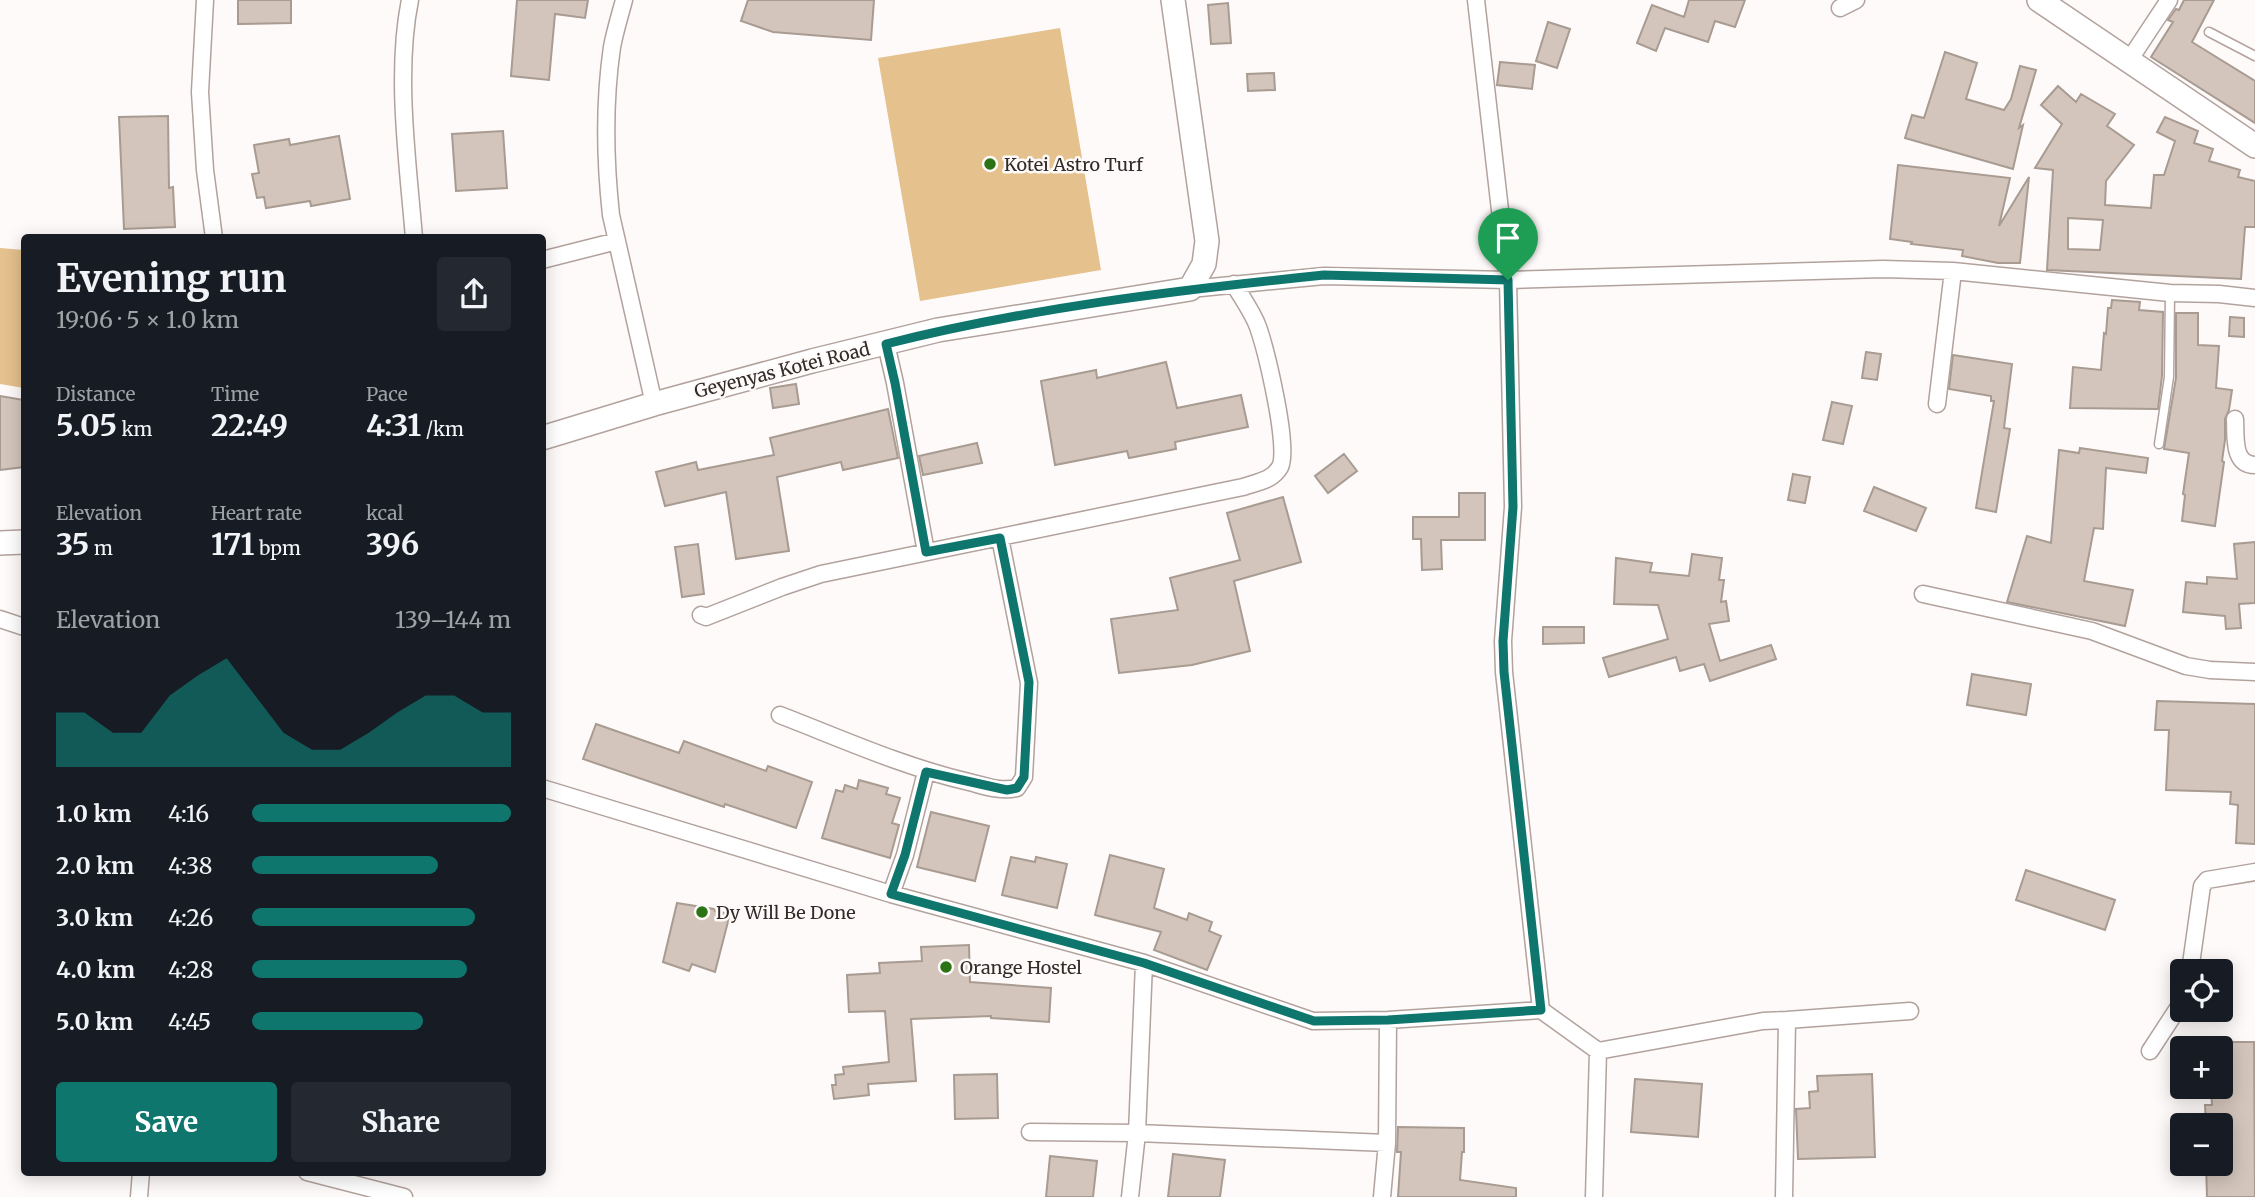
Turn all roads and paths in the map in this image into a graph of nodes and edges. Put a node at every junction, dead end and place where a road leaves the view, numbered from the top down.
1 (205, 0) edge
2 (410, 0) edge
3 (624, 0) edge
4 (1173, 0) edge
5 (1476, 0) edge
6 (1856, 0) edge
7 (2039, 0) edge
8 (2169, 0) edge
9 (1840, 8) dead end
10 (2209, 32) dead end
11 (2255, 56) edge
12 (2128, 62) junction
13 (2255, 146) edge
14 (213, 234) edge
15 (414, 234) edge
16 (617, 241) junction
17 (546, 259) edge
18 (1953, 271) junction
19 (1508, 280) junction
20 (1234, 284) junction
21 (1190, 289) junction
22 (2170, 293) junction
23 (2255, 298) edge
24 (886, 344) junction
25 (654, 404) junction
26 (1937, 404) dead end
27 (2235, 419) dead end
28 (546, 437) edge
29 (2158, 444) dead end
30 (2255, 465) edge
31 (1000, 538) junction
32 (21, 542) edge
33 (0, 544) edge
34 (926, 552) junction
35 (1923, 594) dead end
36 (701, 615) dead end
37 (0, 619) edge
38 (21, 626) edge
39 (2255, 672) edge
40 (780, 715) dead end
41 (926, 772) junction
42 (546, 789) edge
43 (2255, 872) edge
44 (891, 894) junction
45 (2192, 959) edge
46 (1144, 963) junction
47 (1541, 1010) junction
48 (1910, 1011) dead end
49 (1388, 1020) junction
50 (1787, 1020) junction
51 (2170, 1020) edge
52 (1598, 1051) junction
53 (2150, 1051) dead end
54 (1030, 1132) dead end
55 (1137, 1133) junction
56 (1387, 1143) junction
57 (141, 1176) edge
58 (323, 1176) edge
59 (139, 1197) edge
60 (404, 1197) edge
61 (1130, 1197) edge
62 (1382, 1197) edge
63 (1594, 1197) edge
64 (1784, 1197) edge

1 - 14 street
2 - 15 street
3 - 16 street
4 - 21 street
5 - 19 street
6 - 9 street
7 - 12 street
8 - 12 street
10 - 11 lane
12 - 13 street
16 - 17 street
16 - 25 street
18 - 19 street
18 - 22 street
18 - 26 street
19 - 20 street
19 - 47 street
20 - 21 street
20 - 31 street
21 - 24 street, Geyenyas Kotei Road
22 - 23 street
22 - 29 lane
24 - 25 street, Geyenyas Kotei Road
24 - 34 street
25 - 28 street, Geyenyas Kotei Road
27 - 30 street
31 - 34 street
31 - 41 street
32 - 33 street
34 - 36 street
35 - 39 street
37 - 38 street
40 - 41 street
41 - 44 street
42 - 44 street
43 - 45 street
44 - 46 street
46 - 49 street
46 - 55 street
47 - 49 street
47 - 52 street
48 - 50 street
49 - 56 street
50 - 52 street
50 - 64 street
51 - 53 street
52 - 63 street
54 - 55 street
55 - 56 street
55 - 61 street
56 - 62 street
57 - 59 street
58 - 60 street

